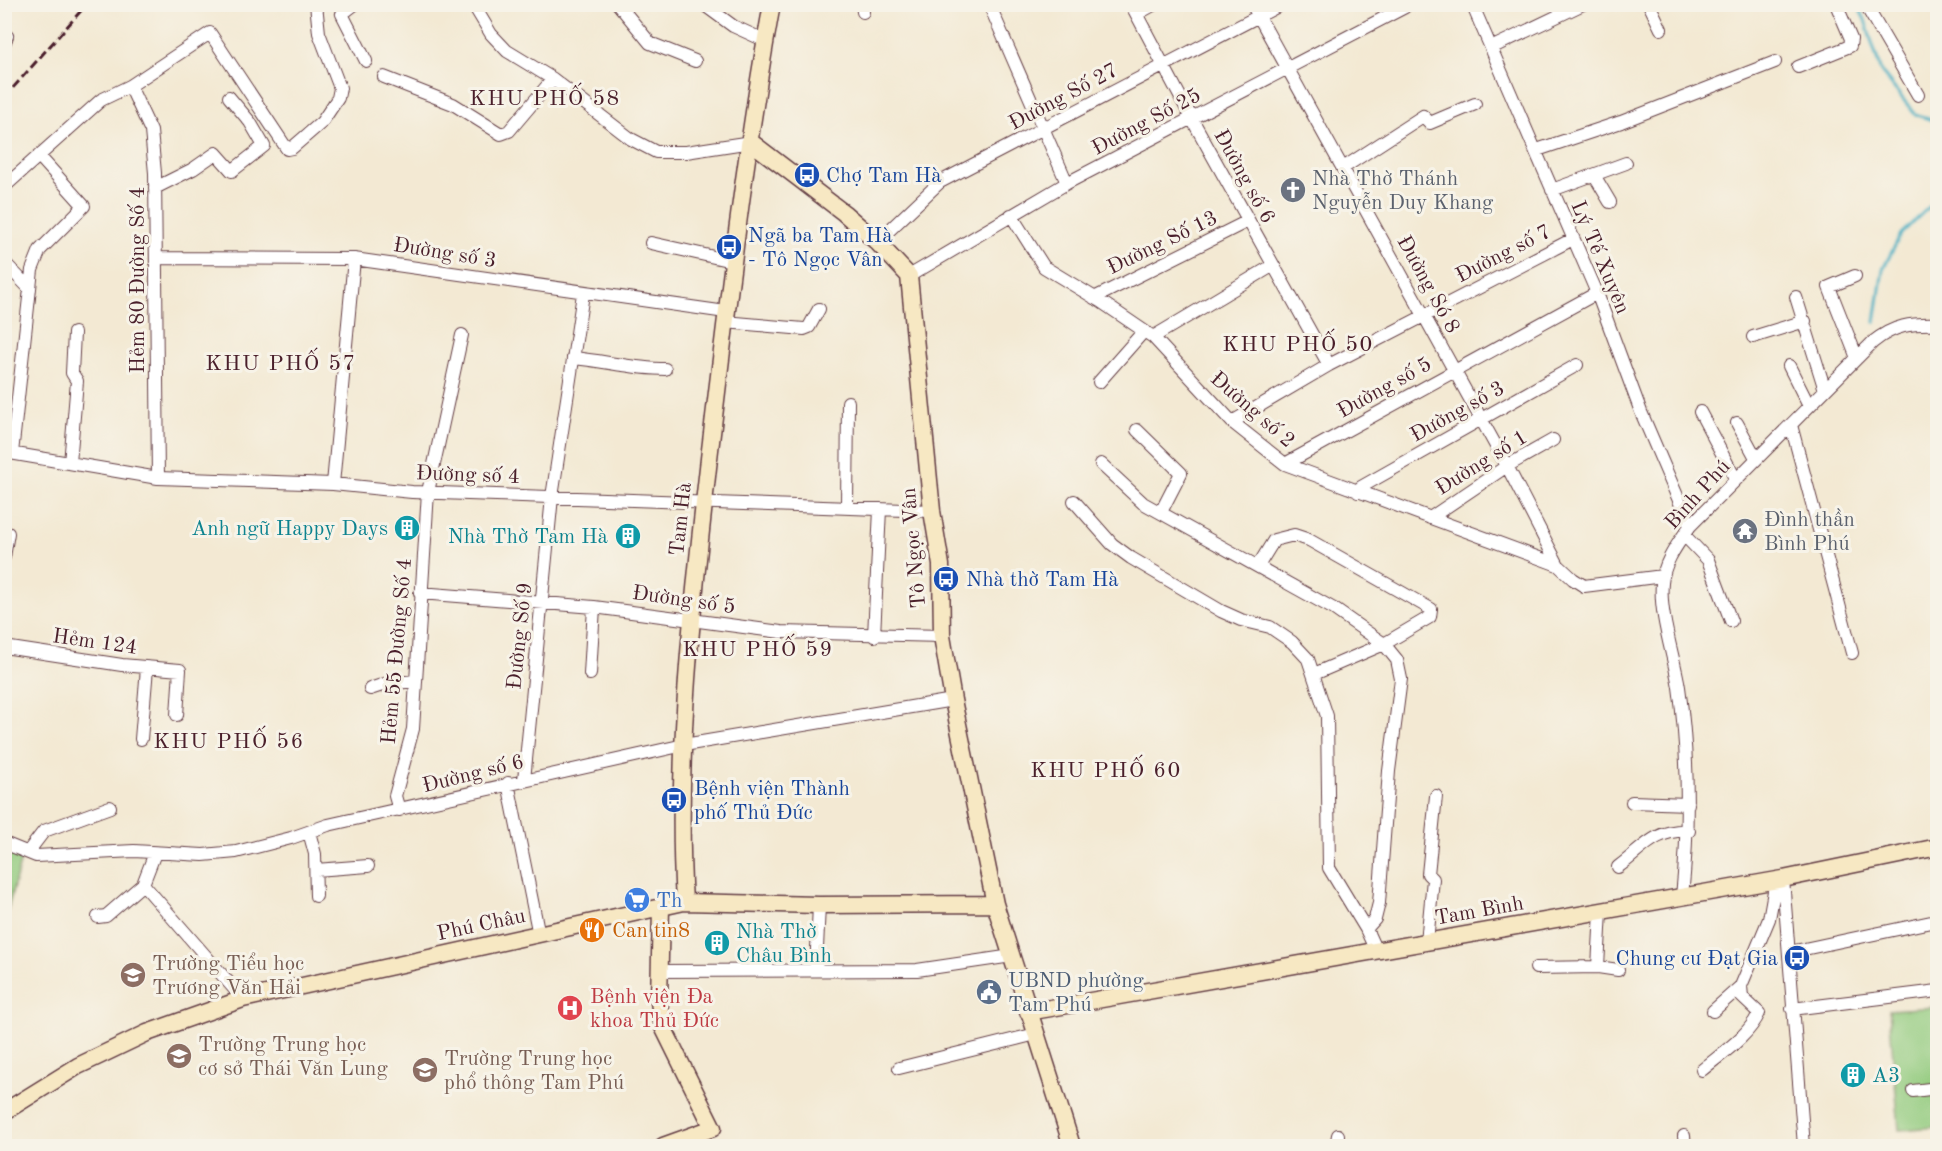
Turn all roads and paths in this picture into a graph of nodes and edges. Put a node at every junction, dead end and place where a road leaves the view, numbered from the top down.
1 (316, 4) edge
2 (355, 4) edge
3 (473, 4) edge
4 (618, 4) edge
5 (703, 4) edge
6 (772, 4) edge
7 (989, 4) edge
8 (1155, 4) edge
9 (1282, 4) edge
10 (1472, 4) edge
11 (1583, 4) edge
12 (1649, 4) edge
13 (1836, 4) edge
14 (1866, 5) edge
15 (1405, 7) dead end
16 (1134, 9) edge
17 (1256, 10) edge
18 (1660, 29) dead end
19 (4, 34) edge
20 (766, 40) junction
21 (4, 44) edge
22 (1491, 48) junction
23 (366, 61) dead end
24 (694, 61) dead end
25 (1775, 62) dead end
26 (1163, 66) junction
27 (1798, 67) dead end
28 (1287, 68) junction
29 (384, 77) dead end
30 (553, 80) junction
31 (130, 86) junction
32 (1918, 95) dead end
33 (229, 97) dead end
34 (1475, 104) dead end
35 (1192, 119) junction
36 (1043, 129) junction
37 (751, 142) junction
38 (1537, 150) junction
39 (39, 156) junction
40 (1626, 163) dead end
41 (1342, 168) junction
42 (1594, 175) junction
43 (1067, 183) junction
44 (4, 187) edge
45 (155, 188) junction
46 (1552, 190) junction
47 (1610, 202) dead end
48 (1011, 215) junction
49 (1248, 221) junction
50 (1571, 240) junction
51 (877, 242) junction
52 (651, 243) dead end
53 (156, 258) junction
54 (354, 259) junction
55 (732, 261) junction
56 (4, 262) edge
57 (1272, 266) junction
58 (909, 276) junction
59 (1855, 276) dead end
60 (29, 288) junction
61 (1597, 293) junction
62 (583, 294) junction
63 (1094, 297) junction
64 (1796, 297) dead end
65 (819, 309) dead end
66 (1424, 316) junction
67 (726, 317) junction
68 (1805, 321) junction
69 (1938, 324) edge
70 (74, 333) dead end
71 (1148, 334) junction
72 (462, 335) dead end
73 (1753, 337) dead end
74 (573, 358) junction
75 (1857, 358) junction
76 (1329, 365) junction
77 (1577, 366) dead end
78 (1789, 366) dead end
79 (665, 369) dead end
80 (1455, 371) junction
81 (1099, 382) dead end
82 (1825, 390) junction
83 (848, 402) dead end
84 (1809, 406) junction
85 (1700, 412) dead end
86 (1481, 419) junction
87 (1232, 422) junction
88 (1737, 423) dead end
89 (1791, 425) junction
90 (1137, 430) dead end
91 (1553, 440) dead end
92 (8, 453) edge
93 (1756, 458) junction
94 (70, 463) junction
95 (1101, 464) dead end
96 (1285, 464) junction
97 (1507, 466) junction
98 (158, 478) junction
99 (1736, 480) junction
100 (333, 484) junction
101 (428, 492) junction
102 (1358, 492) junction
103 (552, 497) junction
104 (1074, 501) dead end
105 (704, 502) junction
106 (847, 506) junction
107 (880, 509) junction
108 (932, 511) junction
109 (1161, 512) junction
110 (1430, 518) junction
111 (1687, 531) junction
112 (4, 533) edge
113 (4, 557) edge
114 (1558, 565) junction
115 (1258, 566) junction
116 (1663, 576) junction
117 (420, 593) junction
118 (542, 602) junction
119 (594, 607) junction
120 (693, 620) junction
121 (1731, 621) dead end
122 (874, 636) junction
123 (942, 636) junction
124 (1384, 644) junction
125 (4, 647) edge
126 (1852, 653) dead end
127 (147, 668) junction
128 (590, 674) dead end
129 (1314, 674) junction
130 (416, 681) junction
131 (370, 689) dead end
132 (953, 700) junction
133 (177, 715) dead end
134 (141, 739) dead end
135 (684, 745) junction
136 (524, 780) junction
137 (508, 783) junction
138 (1436, 796) dead end
139 (1632, 802) dead end
140 (1688, 804) junction
141 (110, 807) dead end
142 (399, 810) junction
143 (1689, 831) junction
144 (309, 832) junction
145 (4, 843) edge
146 (1938, 847) edge
147 (28, 852) junction
148 (155, 853) junction
149 (368, 866) dead end
150 (1618, 867) dead end
151 (316, 870) junction
152 (1780, 880) junction
153 (143, 884) junction
154 (316, 896) dead end
155 (1682, 897) junction
156 (684, 902) junction
157 (995, 904) junction
158 (819, 905) junction
159 (661, 907) junction
160 (1601, 911) junction
161 (98, 917) dead end
162 (1931, 922) dead end
163 (1366, 929) junction
164 (539, 935) junction
165 (1427, 942) junction
166 (1376, 951) junction
167 (1790, 952) junction
168 (1012, 956) junction
169 (1598, 967) junction
170 (1536, 968) dead end
171 (816, 970) junction
172 (1618, 970) dead end
173 (660, 971) junction
174 (1741, 986) junction
175 (1938, 991) edge
176 (243, 999) junction
177 (1792, 1010) junction
178 (1713, 1011) dead end
179 (1028, 1012) junction
180 (1036, 1034) junction
181 (899, 1068) dead end
182 (1702, 1070) dead end
183 (1938, 1088) edge
184 (1913, 1091) dead end
185 (4, 1112) edge
186 (663, 1146) edge
187 (1072, 1146) edge
188 (1804, 1146) edge

1 - 31 street
2 - 23 street
3 - 30 street
4 - 24 street
5 - 20 street
6 - 20 main road
7 - 36 street
8 - 16 street
9 - 17 street, Đường Số 27
10 - 22 street, Lý Tế Xuyên
11 - 22 street
12 - 18 street
13 - 27 street
14 - 32 street
15 - 28 street, Đường Số 25
16 - 26 street, Đường số 6
17 - 26 street, Đường Số 27
17 - 28 street, Đường Só 8
19 - 21 street
20 - 37 main road
22 - 38 street, Lý Tế Xuyên
25 - 38 street
26 - 35 street, Đường số 6
26 - 36 street, Đường Số 27
28 - 35 street, Đường Số 25
28 - 41 street, Đường Só 8
29 - 30 street
30 - 37 street
31 - 39 street
31 - 45 street, Hẻm 80 Đường Số 4
33 - 45 street
34 - 41 street
35 - 43 street, Đường Số 25
35 - 49 street, Đường số 6
36 - 43 street
36 - 51 street, Đường Số 27
37 - 51 main road
37 - 55 main road, Tam Hà
38 - 46 street, Lý Tế Xuyên
39 - 44 street
39 - 60 street
40 - 42 street
41 - 66 street, Đường Só 8
42 - 46 street
42 - 47 street
43 - 48 street, Đường Số 25
45 - 53 street, Hẻm 80 Đường Số 4
46 - 50 street, Lý Tế Xuyên
48 - 58 street, Đường Số 25
48 - 63 street, Đường số 2
49 - 57 street, Đường số 6
49 - 63 street, Đường Số 13
50 - 61 street, Lý Tế Xuyên
50 - 66 street, Đường số 7
51 - 58 main road
52 - 55 street
53 - 54 street, Đường số 3
53 - 98 street, Hẻm 80 Đường Số 4
54 - 62 street, Đường số 3
54 - 100 street
55 - 67 main road, Tam Hà
56 - 60 street
57 - 71 street
57 - 76 street, Đường số 6
58 - 108 main road, Tô Ngọc Vân
59 - 75 street
60 - 92 street
61 - 80 street, Đường số 5
61 - 111 street, Lý Tế Xuyên
62 - 67 street, Đường số 3
62 - 74 street, Đường Số 9
63 - 71 street, Đường số 2
64 - 68 street
65 - 67 street, Đường số 3
66 - 76 street, Đường số 7
66 - 80 street, Đường Só 8
67 - 105 main road, Tam Hà
68 - 73 street
68 - 82 street
69 - 75 street, Bình Phú
70 - 94 street
71 - 81 street
71 - 87 street, Đường số 2
72 - 101 street, Hẻm 55 Đường Số 4
74 - 79 street
74 - 103 street, Đường Số 9
75 - 82 street, Bình Phú
76 - 87 street, Đường số 7
77 - 86 street, Đường số 3
78 - 84 street
80 - 86 street, Đường Só 8
80 - 96 street, Đường số 5
82 - 84 street, Bình Phú
83 - 106 street
84 - 89 street, Bình Phú
85 - 99 street
86 - 97 street, Đường Só 8
86 - 102 street, Đường số 3
87 - 96 street, Đường số 2
88 - 93 street
89 - 93 street, Bình Phú
89 - 126 street
90 - 109 street
91 - 97 street, Đường số 1
92 - 94 street, Đường số 4
93 - 99 street, Bình Phú
94 - 98 street, Đường số 4
95 - 109 street
96 - 102 street, Đường số 2
97 - 110 street, Đường số 1
97 - 114 street, Đường Só 8
98 - 100 street, Đường số 4
99 - 111 street, Bình Phú
100 - 101 street, Đường số 4
101 - 103 street, Đường số 4
101 - 117 street, Hẻm 55 Đường Số 4
102 - 110 street, Đường số 2
103 - 105 street, Đường số 4
103 - 118 street, Đường Số 9
104 - 129 street
105 - 106 street, Đường số 4
105 - 120 main road, Tam Hà
106 - 107 street, Đường số 4
107 - 108 street, Đường số 4
107 - 122 street
108 - 123 main road, Tô Ngọc Vân
109 - 115 street
110 - 114 street, Đường số 2
111 - 116 street, Bình Phú
111 - 121 street
112 - 113 street
114 - 116 street, Đường Só 8
115 - 124 street
115 - 124 street
116 - 140 street, Bình Phú
117 - 118 street, Đường số 5
117 - 130 street, Hẻm 55 Đường Số 4
118 - 119 street, Đường số 5
118 - 136 street, Đường Số 9
119 - 120 street, Đường số 5
119 - 128 street
120 - 122 street, Đường số 5
120 - 135 main road, Tam Hà
122 - 123 street, Đường số 5
123 - 132 main road, Tô Ngọc Vân
124 - 129 street
124 - 163 street
125 - 127 street, Hẻm 124
127 - 133 street, Hẻm 124
127 - 134 street
129 - 163 street
130 - 131 street
130 - 142 street, Hẻm 55 Đường Số 4
132 - 135 street, Đường số 6
132 - 157 main road, Tô Ngọc Vân
135 - 136 street, Đường số 6
135 - 156 main road, Tam Hà
136 - 137 street, Đường số 6
137 - 142 street, Đường số 6
137 - 164 street
138 - 165 street
139 - 140 street
140 - 143 street, Bình Phú
141 - 147 street
142 - 144 street, Đường số 6
143 - 150 street
143 - 155 street, Bình Phú
144 - 148 street, Đường số 6
144 - 151 street
145 - 147 street, Đường số 6
146 - 152 main road, Tam Bình
147 - 148 street, Đường số 6
148 - 153 street
149 - 151 street
151 - 154 street
152 - 155 main road, Tam Bình
152 - 167 street
152 - 174 street
153 - 161 street
153 - 176 street
155 - 160 main road, Tam Bình
156 - 158 main road, Phú Châu
156 - 159 main road, Phú Châu
157 - 158 main road, Phú Châu
157 - 168 main road, Tô Ngọc Vân
158 - 171 street
159 - 164 main road, Phú Châu
159 - 173 main road
160 - 165 main road, Tam Bình
160 - 169 street
162 - 167 street
163 - 166 street
164 - 176 main road, Phú Châu
165 - 166 main road, Tam Bình
166 - 179 main road, Tam Bình
167 - 177 street
168 - 171 street
168 - 179 main road, Tô Ngọc Vân
169 - 170 street
169 - 172 street
171 - 173 street
173 - 186 main road
174 - 178 street
174 - 182 street
175 - 177 street
176 - 185 main road, Phú Châu
177 - 188 street
179 - 180 main road, Tô Ngọc Vân
180 - 181 street
180 - 187 main road, Tô Ngọc Vân
183 - 184 street

